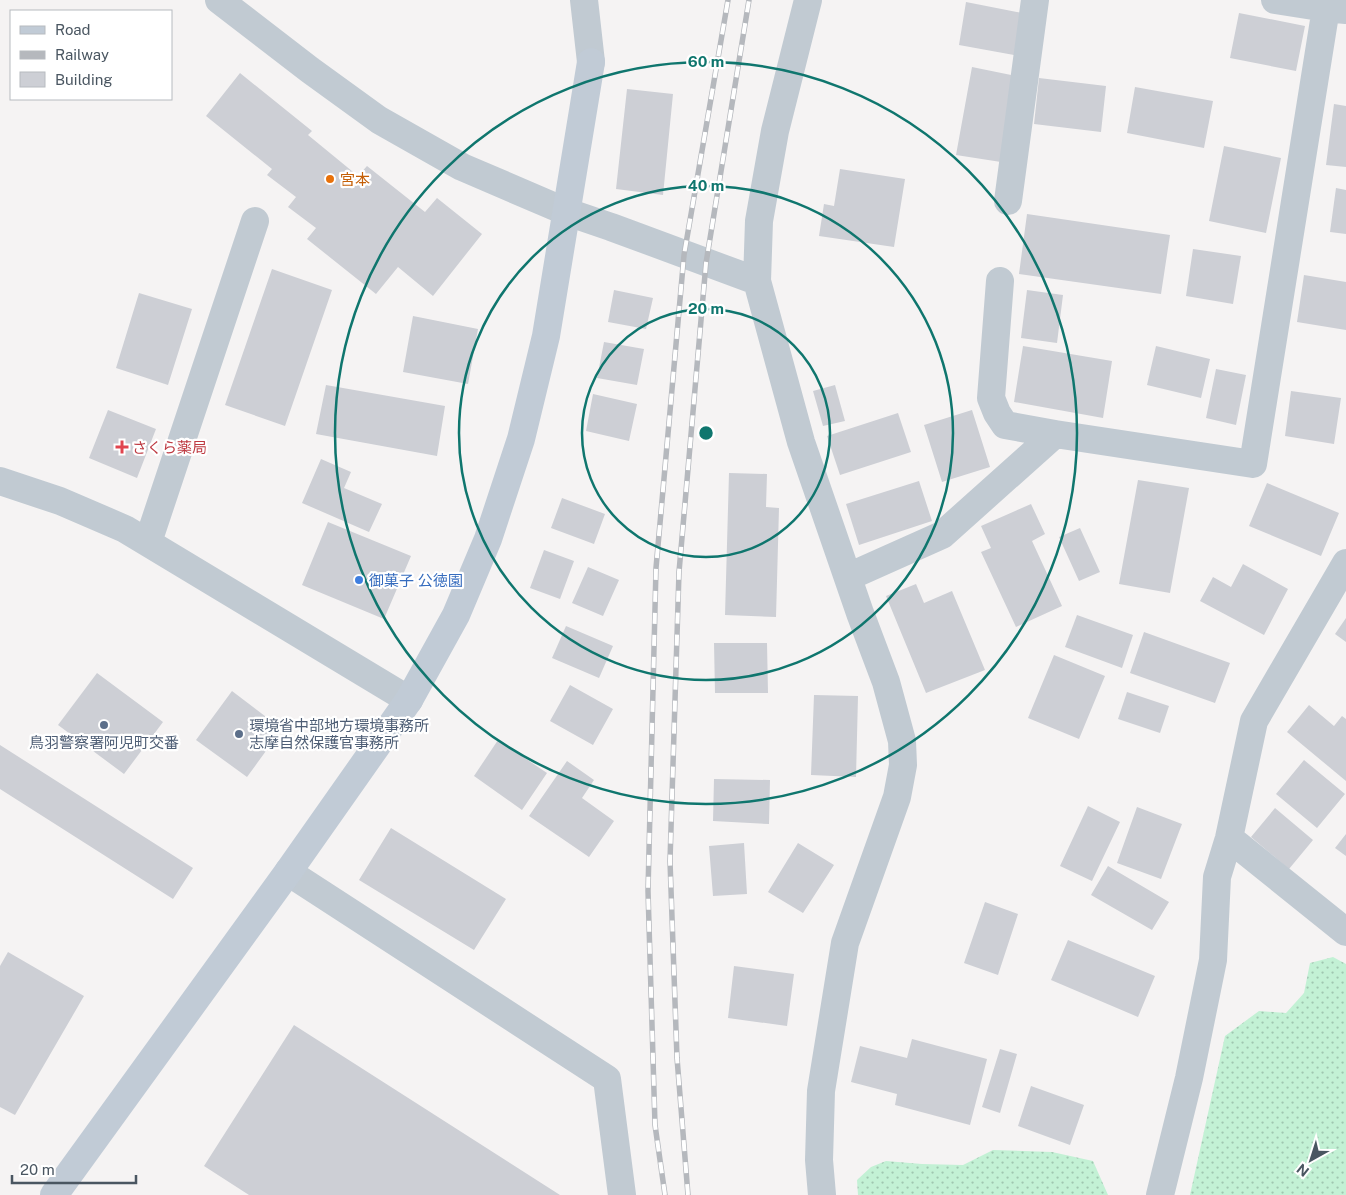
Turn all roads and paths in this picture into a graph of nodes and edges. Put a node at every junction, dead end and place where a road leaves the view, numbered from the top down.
1 (219, 0) edge
2 (584, 0) edge
3 (808, 0) edge
4 (1036, 0) edge
5 (1274, 0) edge
6 (1336, 9) edge
7 (1008, 201) dead end
8 (567, 212) junction
9 (255, 221) dead end
10 (757, 281) junction
11 (1000, 281) dead end
12 (1056, 434) junction
13 (0, 481) edge
14 (148, 542) junction
15 (1346, 564) edge
16 (848, 576) junction
17 (409, 700) junction
18 (1229, 838) junction
19 (288, 872) junction
20 (1346, 932) edge
21 (54, 1195) edge
22 (622, 1195) edge
23 (822, 1195) edge
24 (1160, 1195) edge

1 - 8 street
2 - 8 street
3 - 10 street
4 - 7 street
5 - 6 street
6 - 12 street
8 - 10 street
8 - 17 street
9 - 14 street
10 - 16 street
11 - 12 street
12 - 16 street
13 - 14 street
14 - 17 street
15 - 18 street
16 - 23 street
17 - 19 street
18 - 20 street
18 - 24 street
19 - 21 street
19 - 22 street

